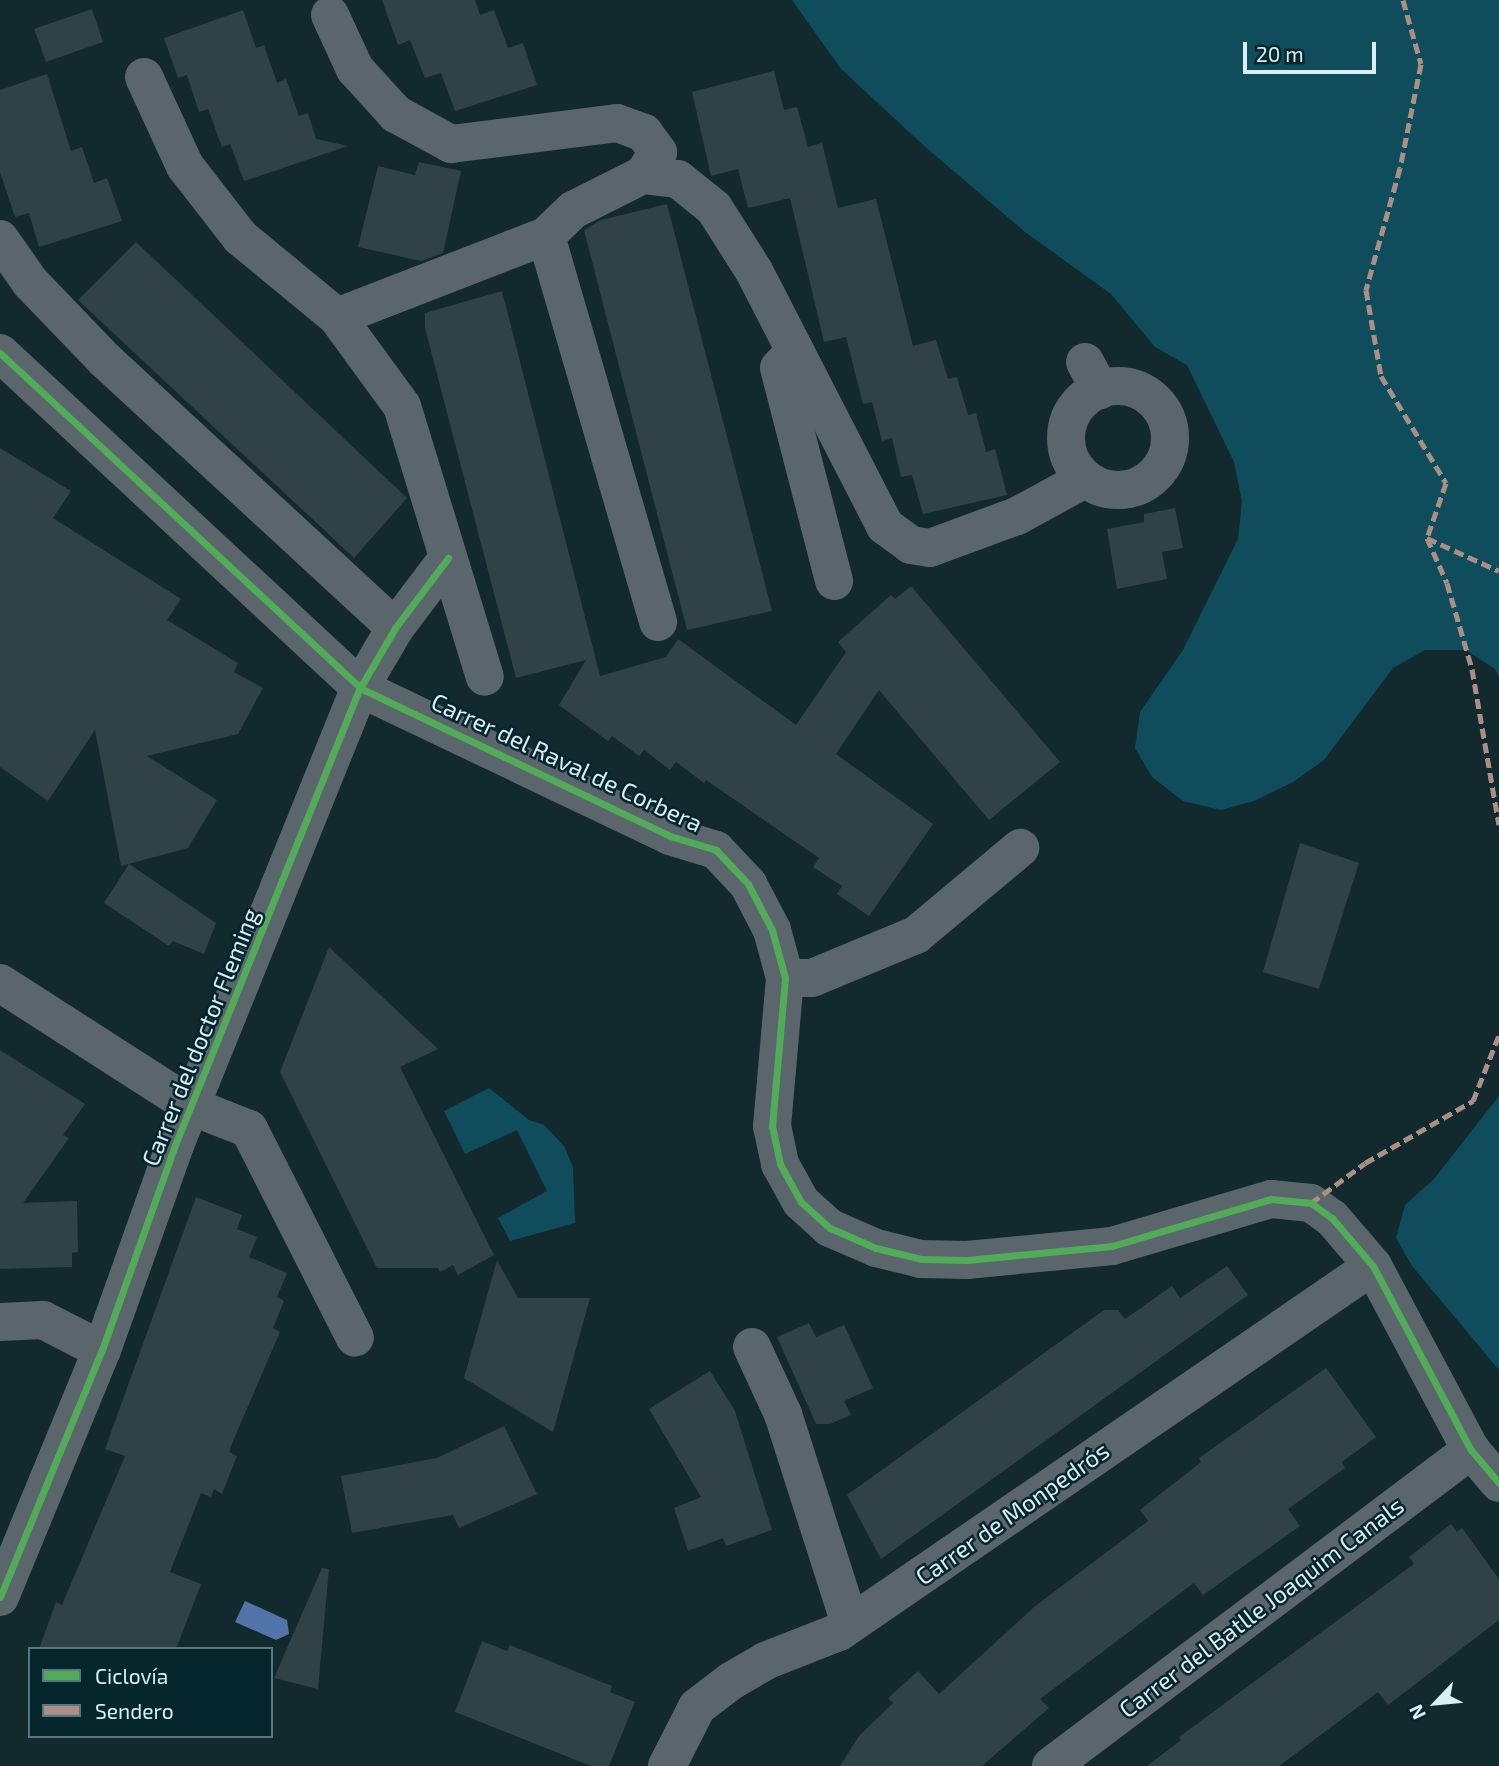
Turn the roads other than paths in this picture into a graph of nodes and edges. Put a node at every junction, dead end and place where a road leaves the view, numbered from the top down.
1 (330, 15) dead end
2 (144, 77) dead end
3 (643, 175) junction
4 (546, 236) junction
5 (0, 239) edge
6 (337, 317) junction
7 (795, 351) junction
8 (0, 354) edge
9 (1086, 479) junction
10 (448, 558) junction
11 (834, 582) dead end
12 (658, 622) dead end
13 (395, 628) junction
14 (485, 677) dead end
15 (360, 688) junction
16 (1020, 848) dead end
17 (785, 978) junction
18 (0, 983) edge
19 (193, 1107) junction
20 (1373, 1266) junction
21 (0, 1322) edge
22 (355, 1338) dead end
23 (752, 1347) dead end
24 (102, 1350) junction
25 (1472, 1450) junction
26 (1499, 1483) edge
27 (0, 1597) edge
28 (850, 1624) junction
29 (667, 1766) edge
30 (1051, 1766) edge

1 - 3 street
2 - 6 street
3 - 4 street
3 - 7 street
4 - 6 street
4 - 12 street
5 - 13 street
6 - 10 street
7 - 9 street
7 - 11 street
8 - 15 street, Carrer del Raval de Corbera
9 - 9 street
10 - 13 street, Carrer del doctor Fleming
10 - 14 street
13 - 15 street, Carrer del doctor Fleming
15 - 17 street, Carrer del Raval de Corbera
15 - 19 street, Carrer del doctor Fleming
16 - 17 street
17 - 20 street, Carrer del Raval de Corbera
18 - 19 street
19 - 22 street
19 - 24 street, Carrer del doctor Fleming
20 - 25 street, Carrer del Raval de Corbera
20 - 28 street, Carrer de Monpedrós
21 - 24 street
23 - 28 street
24 - 27 street, Carrer del doctor Fleming
25 - 26 street, Carrer del Raval de Corbera
25 - 30 street, Carrer del Batlle Joaquim Canals
28 - 29 street, Carrer de Monpedrós

